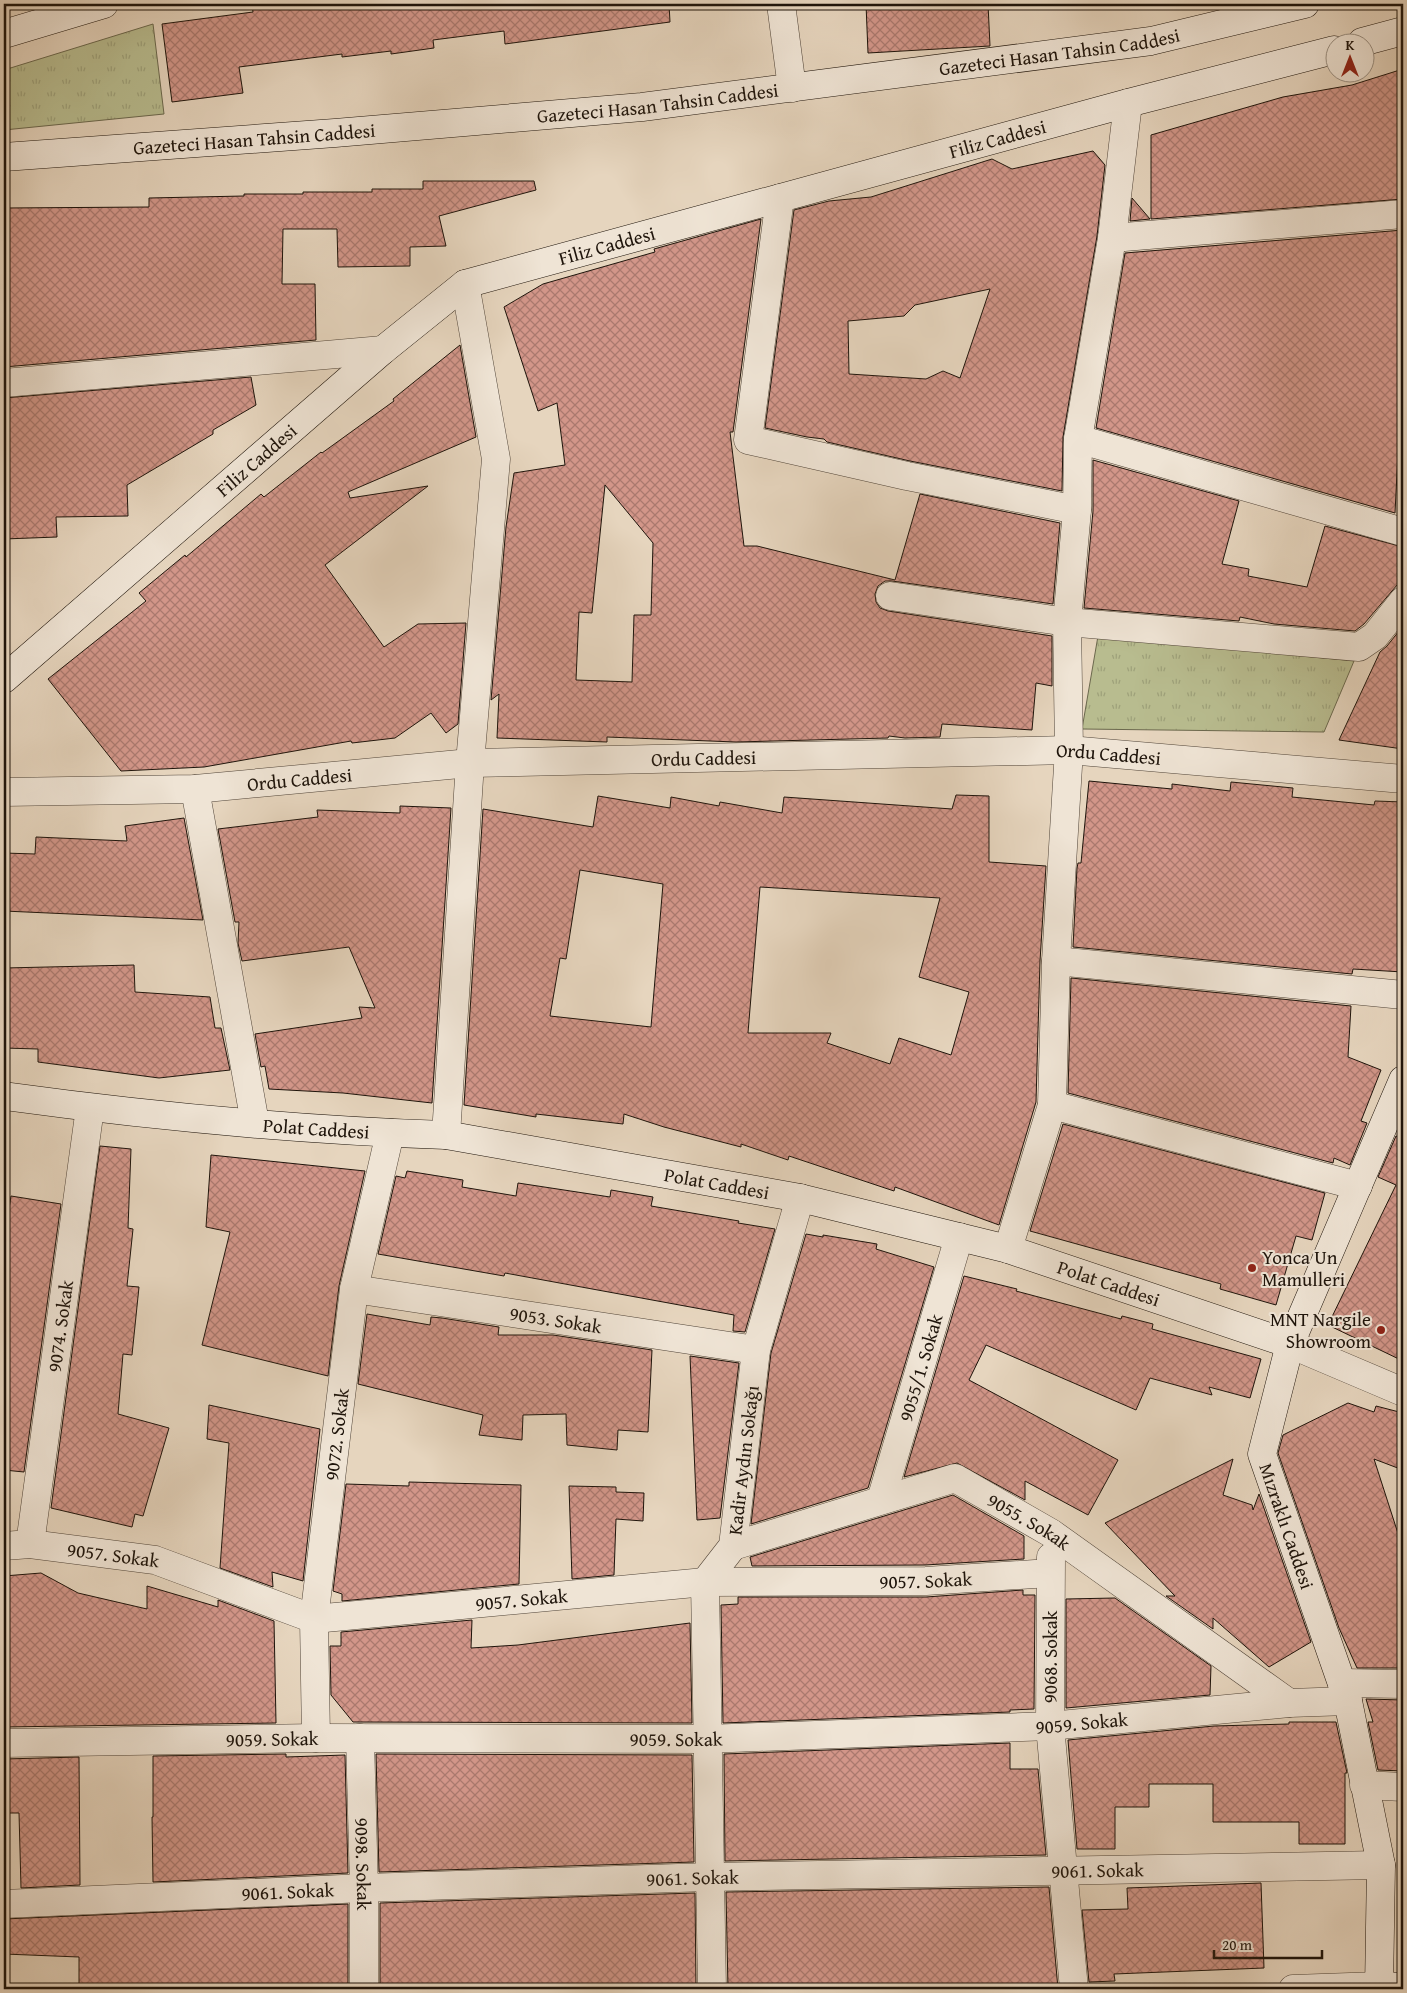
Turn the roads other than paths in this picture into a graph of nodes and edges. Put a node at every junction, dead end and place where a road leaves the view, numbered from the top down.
1 (104, 4) edge
2 (781, 4) edge
3 (1305, 4) edge
4 (1403, 31) edge
5 (4, 34) edge
6 (1374, 39) edge
7 (1324, 53) edge
8 (792, 88) junction
9 (1128, 103) junction
10 (4, 157) edge
11 (780, 198) junction
12 (1403, 214) edge
13 (1112, 238) junction
14 (465, 284) junction
15 (383, 350) junction
16 (4, 383) edge
17 (1078, 438) junction
18 (1077, 510) junction
19 (1403, 532) edge
20 (890, 596) dead end
21 (1403, 601) edge
22 (1067, 622) junction
23 (4, 679) edge
24 (1069, 750) junction
25 (470, 763) junction
26 (1403, 779) edge
27 (195, 789) junction
28 (4, 792) edge
29 (1056, 961) junction
30 (1403, 995) edge
31 (1403, 1080) edge
32 (4, 1096) edge
33 (1052, 1105) junction
34 (90, 1108) junction
35 (255, 1124) junction
36 (390, 1133) junction
37 (446, 1135) junction
38 (1358, 1186) junction
39 (800, 1198) junction
40 (959, 1237) junction
41 (1008, 1249) junction
42 (354, 1290) junction
43 (1290, 1344) junction
44 (756, 1350) junction
45 (1403, 1392) edge
46 (881, 1500) junction
47 (1051, 1533) junction
48 (30, 1544) junction
49 (4, 1546) edge
50 (733, 1546) junction
51 (1050, 1574) junction
52 (705, 1582) junction
53 (314, 1619) junction
54 (1403, 1684) edge
55 (1345, 1692) junction
56 (1288, 1703) junction
57 (1050, 1726) junction
58 (316, 1738) junction
59 (360, 1738) junction
60 (707, 1739) junction
61 (4, 1743) edge
62 (1364, 1785) junction
63 (1403, 1787) edge
64 (1381, 1865) junction
65 (1062, 1871) junction
66 (710, 1877) junction
67 (364, 1888) junction
68 (4, 1904) edge
69 (1387, 1988) edge
70 (364, 1989) edge
71 (712, 1989) edge
72 (1074, 1989) edge
73 (1293, 1989) edge

1 - 5 street
2 - 8 street
3 - 8 street, Gazeteci Hasan Tahsin Caddesi
4 - 6 street
7 - 9 street, Filiz Caddesi
8 - 10 street, Gazeteci Hasan Tahsin Caddesi
9 - 11 street, Filiz Caddesi
9 - 13 street
11 - 14 street, Filiz Caddesi
11 - 18 street
12 - 13 street
13 - 17 street
14 - 15 street, Filiz Caddesi
14 - 25 street
15 - 16 street
15 - 23 street, Filiz Caddesi
17 - 18 street
17 - 19 street
18 - 22 street
20 - 22 street
21 - 22 street
22 - 24 street
24 - 25 street, Ordu Caddesi
24 - 26 street, Ordu Caddesi
24 - 29 street
25 - 27 street, Ordu Caddesi
25 - 37 street
27 - 28 street, Ordu Caddesi
27 - 35 street
29 - 30 street
29 - 33 street
31 - 38 street, Mızraklı Caddesi
32 - 34 street, Polat Caddesi
33 - 38 street
33 - 41 street
34 - 35 street, Polat Caddesi
34 - 48 street, 9074. Sokak
35 - 36 street, Polat Caddesi
36 - 37 street, Polat Caddesi
36 - 42 street, 9072. Sokak
37 - 39 street, Polat Caddesi
38 - 43 street, Mızraklı Caddesi
39 - 40 street, Polat Caddesi
39 - 44 street, Kadir Aydın Sokağı
40 - 41 street, Polat Caddesi
40 - 46 street, 9055/1. Sokak
41 - 43 street, Polat Caddesi
42 - 44 street, 9053. Sokak
42 - 53 street, 9072. Sokak
43 - 45 street, Polat Caddesi
43 - 55 street, Mızraklı Caddesi
44 - 50 street, Kadir Aydın Sokağı
46 - 47 street, 9055. Sokak
46 - 50 street, 9055. Sokak
47 - 51 street, 9068. Sokak
47 - 56 street, 9055. Sokak
48 - 49 street, 9057. Sokak
48 - 53 street, 9057. Sokak
50 - 52 street, Kadir Aydın Sokağı
51 - 52 street, 9057. Sokak
51 - 57 street, 9068. Sokak
52 - 53 street, 9057. Sokak
52 - 60 street
53 - 58 street, 9072. Sokak
54 - 55 street, 9059. Sokak
55 - 56 street, 9059. Sokak
55 - 62 street, Mızraklı Caddesi
56 - 57 street, 9059. Sokak
57 - 60 street, 9059. Sokak
57 - 65 street, 9068. Sokak
58 - 59 street, 9059. Sokak
58 - 61 street, 9059. Sokak
59 - 60 street, 9059. Sokak
59 - 67 street, 9098. Sokak
60 - 66 street
62 - 63 street
62 - 64 street, Mızraklı Caddesi
64 - 65 street, 9061. Sokak
64 - 69 street, Mızraklı Caddesi
65 - 66 street, 9061. Sokak
65 - 72 street, 9068. Sokak
66 - 67 street, 9061. Sokak
66 - 71 street
67 - 68 street, 9061. Sokak
67 - 70 street, 9098. Sokak
69 - 73 street

